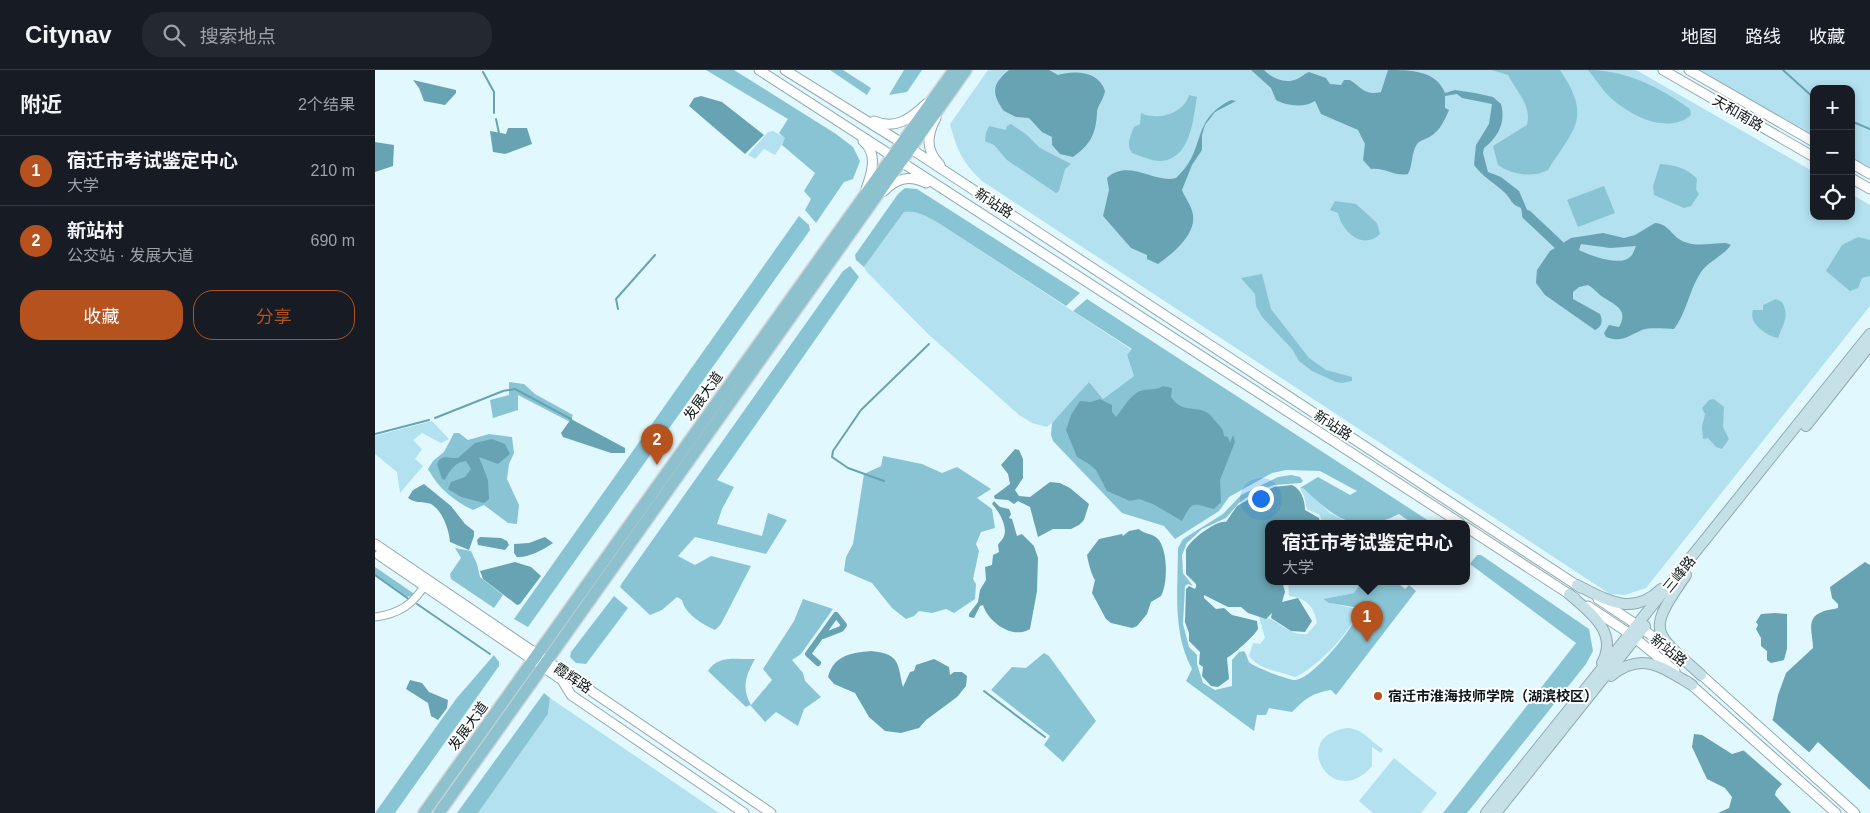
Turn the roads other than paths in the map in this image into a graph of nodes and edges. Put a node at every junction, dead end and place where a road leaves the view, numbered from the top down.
1 (759, 70) edge
2 (785, 70) edge
3 (954, 70) edge
4 (966, 70) edge
5 (1663, 70) edge
6 (1689, 70) edge
7 (945, 91) junction
8 (845, 108) junction
9 (835, 119) junction
10 (1810, 140) edge
11 (906, 146) junction
12 (1810, 155) edge
13 (897, 159) junction
14 (1855, 165) edge
15 (1870, 174) edge
16 (1855, 180) edge
17 (959, 181) junction
18 (1870, 189) edge
19 (948, 192) junction
20 (869, 199) junction
21 (1870, 334) edge
22 (1870, 345) edge
23 (1455, 520) edge
24 (1470, 530) edge
25 (375, 544) edge
26 (375, 552) edge
27 (1683, 574) junction
28 (426, 583) junction
29 (1577, 585) junction
30 (1569, 594) junction
31 (375, 617) edge
32 (1641, 627) junction
33 (1633, 637) junction
34 (541, 660) junction
35 (1701, 675) junction
36 (1693, 685) junction
37 (1583, 699) junction
38 (424, 813) edge
39 (439, 813) edge
40 (744, 813) edge
41 (771, 813) edge
42 (1485, 813) edge
43 (1496, 813) edge
44 (1836, 813) edge
45 (1855, 813) edge

1 - 9 street, 新站路
2 - 8 street, 新站路
3 - 7 main road, 发展大道
4 - 7 main road, 发展大道
5 - 12 street, 天和南路
6 - 10 street, 天和南路
7 - 8 street
7 - 11 main road, 发展大道
7 - 17 street
8 - 11 street, 新站路
9 - 13 street, 新站路
9 - 20 street
11 - 13 main road, 发展大道
11 - 17 street, 新站路
13 - 19 street, 新站路
13 - 20 main road, 发展大道
14 - 15 street
16 - 18 street
17 - 29 street, 新站路
19 - 20 street
19 - 23 street, 新站路
20 - 34 main road, 发展大道
21 - 27 main road, 三峰路
22 - 27 main road, 三峰路
24 - 30 street, 新站路
25 - 28 street, 霞辉路
26 - 28 street, 霞辉路
27 - 29 main road
27 - 32 main road, 三峰路
27 - 35 main road
28 - 31 street
28 - 34 street, 霞辉路
29 - 32 street, 新站路
30 - 33 street, 新站路
30 - 37 main road
32 - 33 main road, 三峰路
32 - 35 street, 新站路
33 - 36 street, 新站路
33 - 37 main road, 三峰路
34 - 38 main road, 发展大道
34 - 39 main road, 发展大道
34 - 40 street, 霞辉路
34 - 41 street, 霞辉路
35 - 45 street, 新站路
36 - 37 main road
36 - 44 street, 新站路
37 - 42 main road, 三峰路
37 - 43 main road, 三峰路

